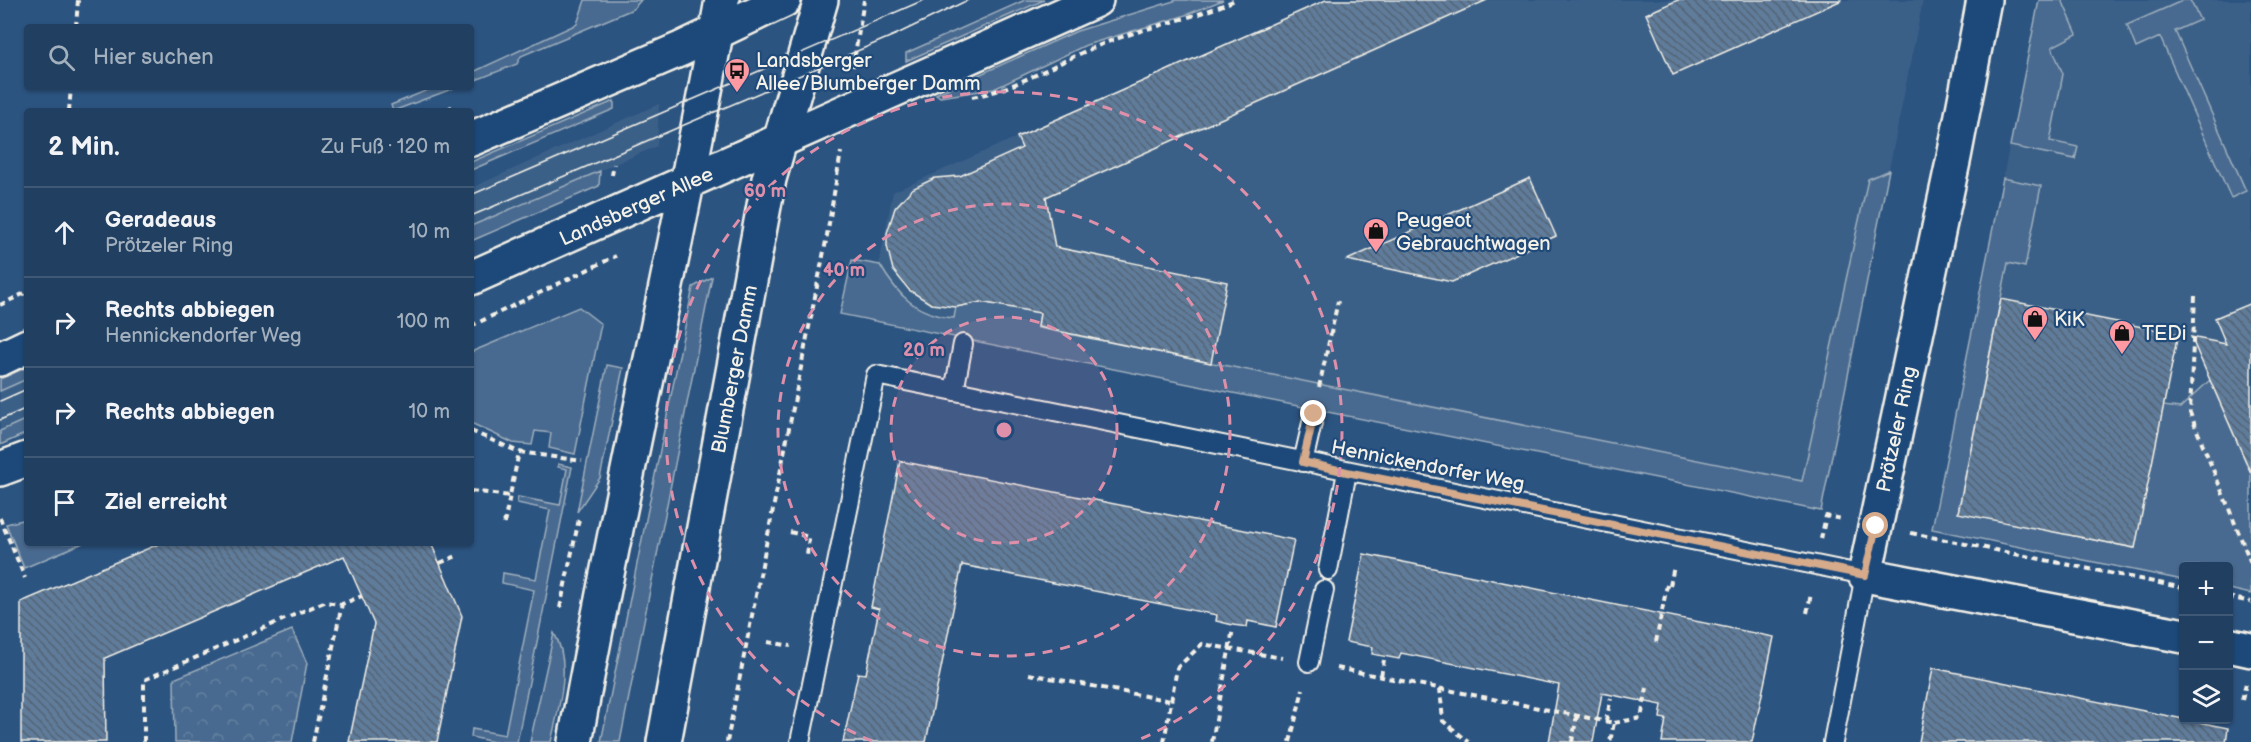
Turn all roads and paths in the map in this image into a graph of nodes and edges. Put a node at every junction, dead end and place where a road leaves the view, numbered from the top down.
1 (78, 0) edge
2 (784, 0) edge
3 (821, 0) edge
4 (864, 0) edge
5 (1096, 0) edge
6 (1235, 0) edge
7 (1984, 0) edge
8 (719, 16) edge
9 (76, 24) edge
10 (71, 90) edge
11 (964, 99) dead end
12 (69, 108) edge
13 (846, 112) junction
14 (474, 138) edge
15 (779, 142) junction
16 (687, 184) junction
17 (836, 184) dead end
18 (593, 267) dead end
19 (474, 277) edge
20 (24, 293) edge
21 (2195, 296) dead end
22 (1338, 300) dead end
23 (0, 305) edge
24 (474, 325) edge
25 (963, 344) dead end
26 (24, 347) edge
27 (0, 358) edge
28 (954, 391) junction
29 (1314, 414) joint
30 (474, 432) edge
31 (519, 452) junction
32 (24, 460) edge
33 (582, 461) dead end
34 (1303, 462) junction
35 (0, 469) edge
36 (1347, 472) junction
37 (474, 491) edge
38 (510, 496) junction
39 (1826, 516) dead end
40 (0, 518) edge
41 (504, 524) dead end
42 (1904, 532) dead end
43 (1819, 550) dead end
44 (459, 555) dead end
45 (440, 563) dead end
46 (2251, 563) edge
47 (1328, 570) dead end
48 (1865, 575) junction
49 (25, 578) dead end
50 (1667, 585) dead end
51 (2179, 587) edge
52 (1324, 590) dead end
53 (362, 596) dead end
54 (2233, 598) edge
55 (2251, 602) edge
56 (342, 604) junction
57 (1233, 629) dead end
58 (2179, 635) edge
59 (768, 642) dead end
60 (1656, 642) dead end
61 (2233, 646) edge
62 (796, 647) dead end
63 (1230, 649) junction
64 (2251, 650) edge
65 (1384, 660) dead end
66 (1309, 663) junction
67 (1029, 674) dead end
68 (1381, 676) junction
69 (1440, 688) junction
70 (1647, 688) dead end
71 (1611, 698) dead end
72 (1171, 701) junction
73 (1577, 715) junction
74 (1606, 721) junction
75 (1614, 723) junction
76 (144, 742) edge
77 (313, 742) edge
78 (575, 742) edge
79 (664, 742) edge
80 (727, 742) edge
81 (800, 742) edge
82 (1164, 742) edge
83 (1212, 742) edge
84 (1290, 742) edge
85 (1469, 742) edge
86 (1572, 742) edge
87 (1610, 742) edge
88 (1833, 742) edge

1 - 9 path
2 - 8 main road
3 - 15 main road, Blumberger Damm
4 - 13 path
5 - 13 main road, Landsberger Allee
6 - 11 path
7 - 48 main road, Prötzeler Ring
8 - 14 main road
8 - 16 main road
10 - 12 path
13 - 15 main road, Landsberger Allee
15 - 16 main road, Landsberger Allee
15 - 79 main road, Blumberger Damm
16 - 19 main road, Landsberger Allee
16 - 78 main road
17 - 80 path
18 - 24 path
20 - 23 path
21 - 46 path
22 - 29 path
25 - 28 lane
26 - 27 main road
28 - 34 lane, Hennickendorfer Weg
28 - 81 lane, Hennickendorfer Weg
29 - 34 lane
30 - 31 path
31 - 33 path
31 - 38 path
32 - 35 main road
34 - 36 lane, Hennickendorfer Weg
36 - 47 lane
36 - 48 lane, Hennickendorfer Weg
37 - 38 path
38 - 41 path
39 - 43 path
40 - 49 path
42 - 51 path
44 - 45 path
48 - 58 main road
48 - 88 lane
50 - 60 path
52 - 66 lane
53 - 56 path
54 - 55 path
56 - 76 path
56 - 77 path
57 - 63 path
59 - 62 path
61 - 64 main road
63 - 66 path
63 - 72 path
63 - 83 path
65 - 68 path
66 - 68 path
66 - 84 path
67 - 72 path
68 - 69 path
69 - 73 path
69 - 85 path
70 - 75 path
71 - 74 path
72 - 82 path
73 - 74 path
73 - 86 path
74 - 75 path
75 - 87 path

